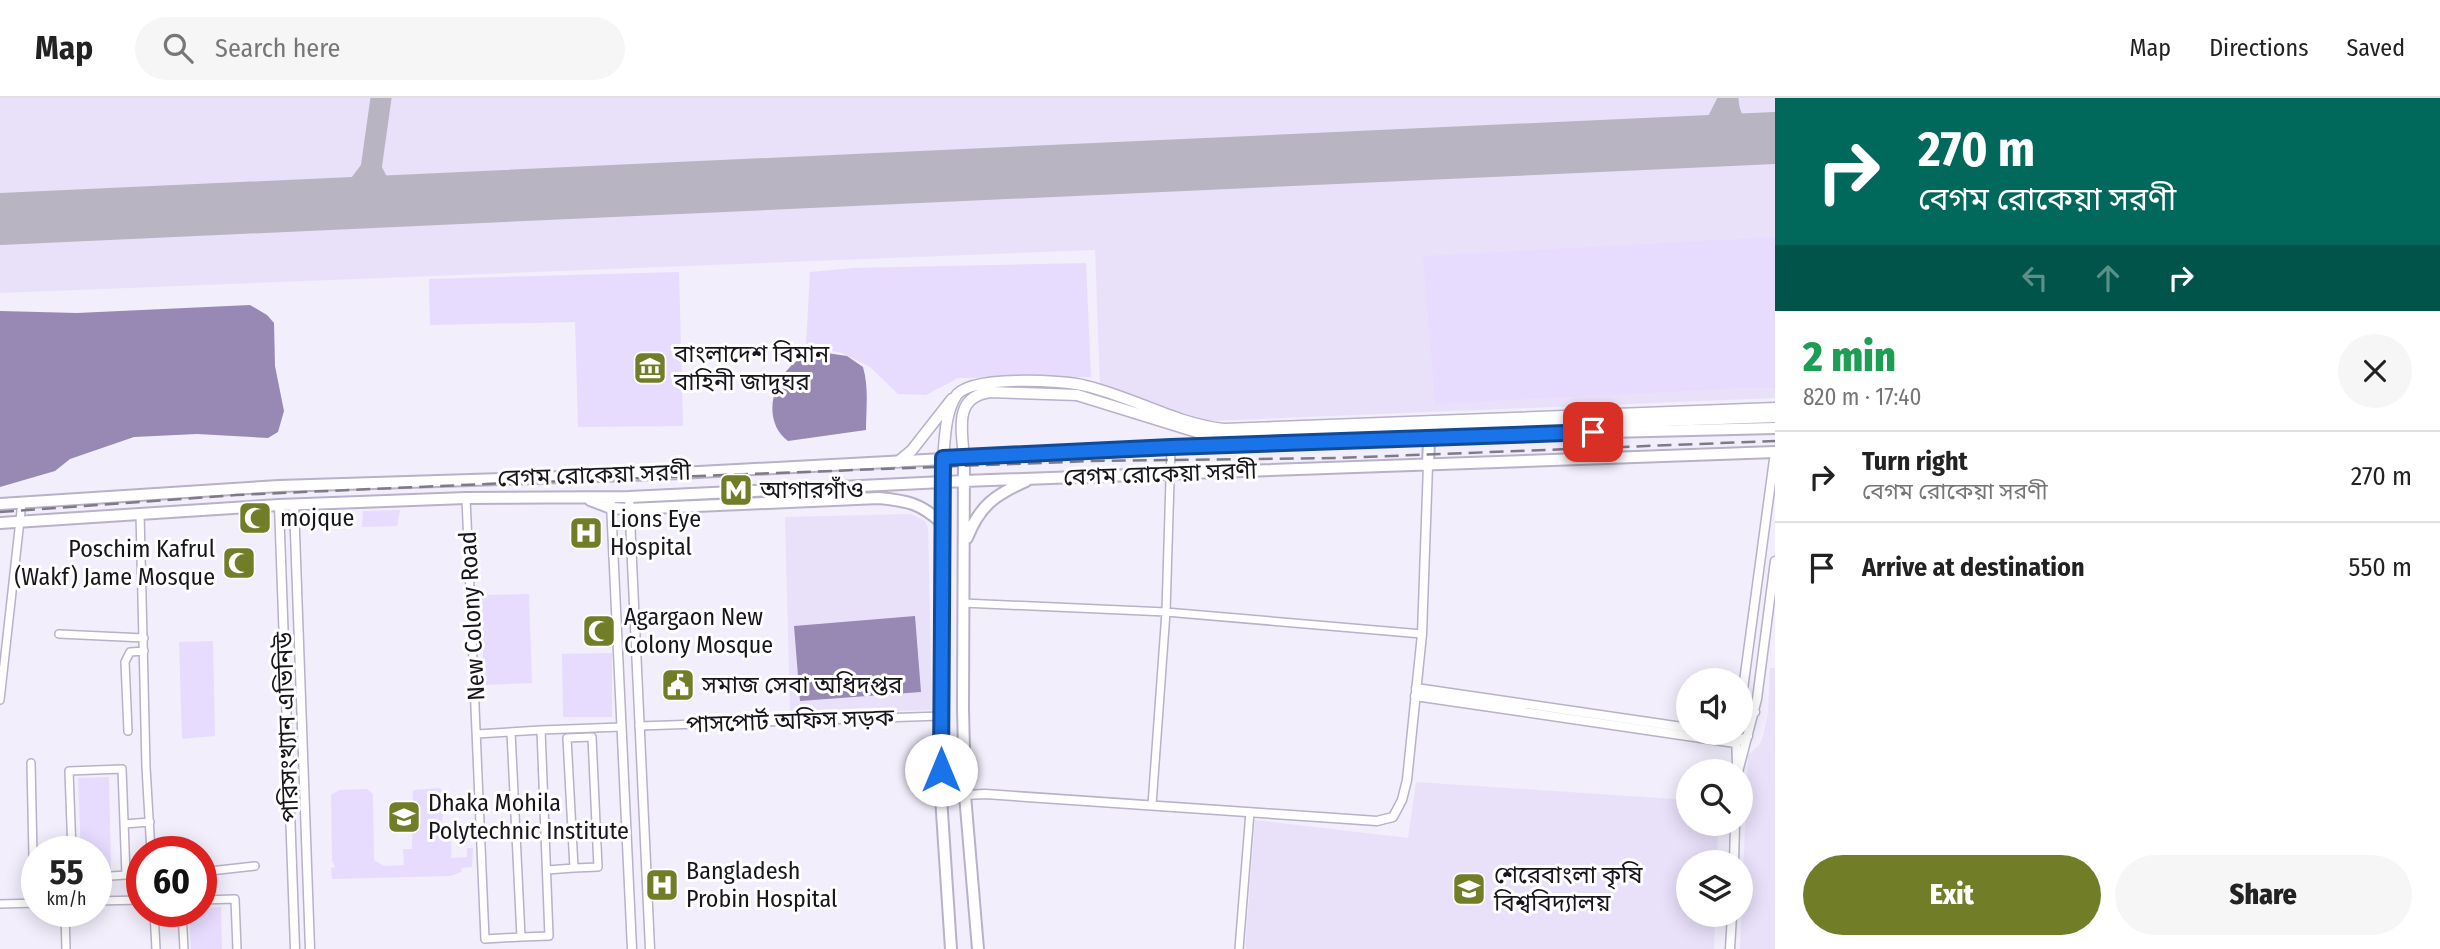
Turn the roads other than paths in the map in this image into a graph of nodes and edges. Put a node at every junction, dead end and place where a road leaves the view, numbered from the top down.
1 (957, 394) junction
2 (1775, 408) edge
3 (1775, 417) edge
4 (1775, 428) edge
5 (1429, 439) junction
6 (1171, 447) junction
7 (1775, 452) edge
8 (943, 458) junction
9 (964, 458) junction
10 (897, 462) junction
11 (1428, 465) junction
12 (1170, 474) junction
13 (466, 479) junction
14 (1032, 479) junction
15 (964, 481) junction
16 (943, 482) junction
17 (279, 486) junction
18 (293, 486) junction
19 (629, 497) junction
20 (466, 498) junction
21 (22, 502) junction
22 (611, 502) junction
23 (0, 504) edge
24 (279, 505) junction
25 (294, 505) junction
26 (1772, 507) edge
27 (629, 509) junction
28 (139, 513) junction
29 (22, 521) junction
30 (0, 523) edge
31 (942, 523) junction
32 (964, 545) junction
33 (1775, 561) edge
34 (963, 603) junction
35 (1166, 612) junction
36 (1755, 612) junction
37 (1769, 614) junction
38 (1422, 634) junction
39 (59, 635) dead end
40 (144, 638) junction
41 (144, 651) junction
42 (3, 652) edge
43 (1746, 668) edge
44 (1416, 692) junction
45 (0, 700) edge
46 (1755, 712) joint
47 (940, 716) junction
48 (1753, 716) edge
49 (639, 726) junction
50 (1676, 726) edge
51 (621, 727) junction
52 (541, 730) junction
53 (1676, 730) edge
54 (128, 731) dead end
55 (511, 732) junction
56 (477, 734) junction
57 (31, 763) dead end
58 (965, 795) junction
59 (941, 797) junction
60 (1152, 806) junction
61 (1250, 812) junction
62 (150, 822) junction
63 (124, 824) junction
64 (33, 836) edge
65 (71, 836) edge
66 (150, 836) edge
67 (255, 866) dead end
68 (574, 868) junction
69 (217, 870) edge
70 (547, 870) junction
71 (112, 876) edge
72 (518, 882) junction
73 (217, 900) edge
74 (21, 903) edge
75 (0, 904) edge
76 (648, 909) junction
77 (630, 911) junction
78 (65, 927) edge
79 (155, 927) edge
80 (183, 927) edge
81 (1732, 927) edge
82 (66, 949) edge
83 (156, 949) edge
84 (184, 949) edge
85 (237, 949) edge
86 (295, 949) edge
87 (310, 949) edge
88 (632, 949) edge
89 (650, 949) edge
90 (951, 949) edge
91 (978, 949) edge
92 (1239, 949) edge
93 (1731, 949) edge

1 - 2 main road
1 - 8 main road
1 - 10 main road
3 - 9 main road
4 - 5 main road, বেগম রোকেয়া সরণী
5 - 6 main road, বেগম রোকেয়া সরণী
5 - 11 main road
6 - 9 main road, বেগম রোকেয়া সরণী
6 - 12 street
7 - 11 main road, বেগম রোকেয়া সরণী
7 - 26 street
8 - 9 main road, বেগম রোকেয়া সরণী
8 - 10 main road, বেগম রোকেয়া সরণী
8 - 16 main road
9 - 15 main road
10 - 13 main road, বেগম রোকেয়া সরণী
11 - 12 main road, বেগম রোকেয়া সরণী
11 - 38 street
12 - 14 main road, বেগম রোকেয়া সরণী
12 - 35 street
13 - 18 main road, বেগম রোকেয়া সরণী
13 - 20 main road
14 - 15 main road, বেগম রোকেয়া সরণী
14 - 32 main road
15 - 16 main road, বেগম রোকেয়া সরণী
15 - 32 main road
16 - 19 main road, বেগম রোকেয়া সরণী
16 - 31 main road
17 - 18 main road, বেগম রোকেয়া সরণী
17 - 21 main road, বেগম রোকেয়া সরণী
17 - 24 main road
18 - 25 main road
19 - 22 main road, বেগম রোকেয়া সরণী
19 - 27 street
20 - 22 main road, বেগম রোকেয়া সরণী
20 - 25 main road, বেগম রোকেয়া সরণী
20 - 56 street, New Colony Road
21 - 23 main road, বেগম রোকেয়া সরণী
21 - 29 street
22 - 27 main road
22 - 51 street
24 - 25 main road, বেগম রোকেয়া সরণী
24 - 28 main road, বেগম রোকেয়া সরণী
24 - 86 street, পরিসংখ্যান এভিনিউ
25 - 87 street
26 - 36 street
27 - 31 main road
27 - 49 street
28 - 29 main road, বেগম রোকেয়া সরণী
28 - 40 street
29 - 30 main road, বেগম রোকেয়া সরণী
29 - 42 street
31 - 47 main road
32 - 34 main road
33 - 37 street
34 - 35 street
34 - 58 main road
35 - 38 street
35 - 60 street
36 - 37 street
36 - 43 street
37 - 46 street
38 - 44 street
39 - 40 street
40 - 41 street
41 - 54 street
41 - 62 street
42 - 45 street
44 - 50 street
44 - 53 street
44 - 61 street
46 - 48 street
47 - 49 street, পাসপোর্ট অফিস সড়ক
47 - 59 main road
49 - 51 street
49 - 76 street
51 - 52 street, New Colony Road
51 - 77 street
52 - 55 street, New Colony Road
52 - 70 street, New Colony Road
55 - 56 street, New Colony Road
55 - 72 street, New Colony Road
56 - 72 street, New Colony Road
57 - 64 street
58 - 59 main road
58 - 60 street
58 - 91 main road
59 - 90 main road
60 - 61 street
61 - 92 street
62 - 63 street
62 - 66 street
63 - 65 street
63 - 71 street
67 - 69 street
68 - 68 street
68 - 70 street
70 - 72 street, New Colony Road
73 - 85 street
74 - 75 street
76 - 77 street
76 - 89 street
77 - 88 street
78 - 82 street
79 - 83 street
80 - 84 street
81 - 93 street

